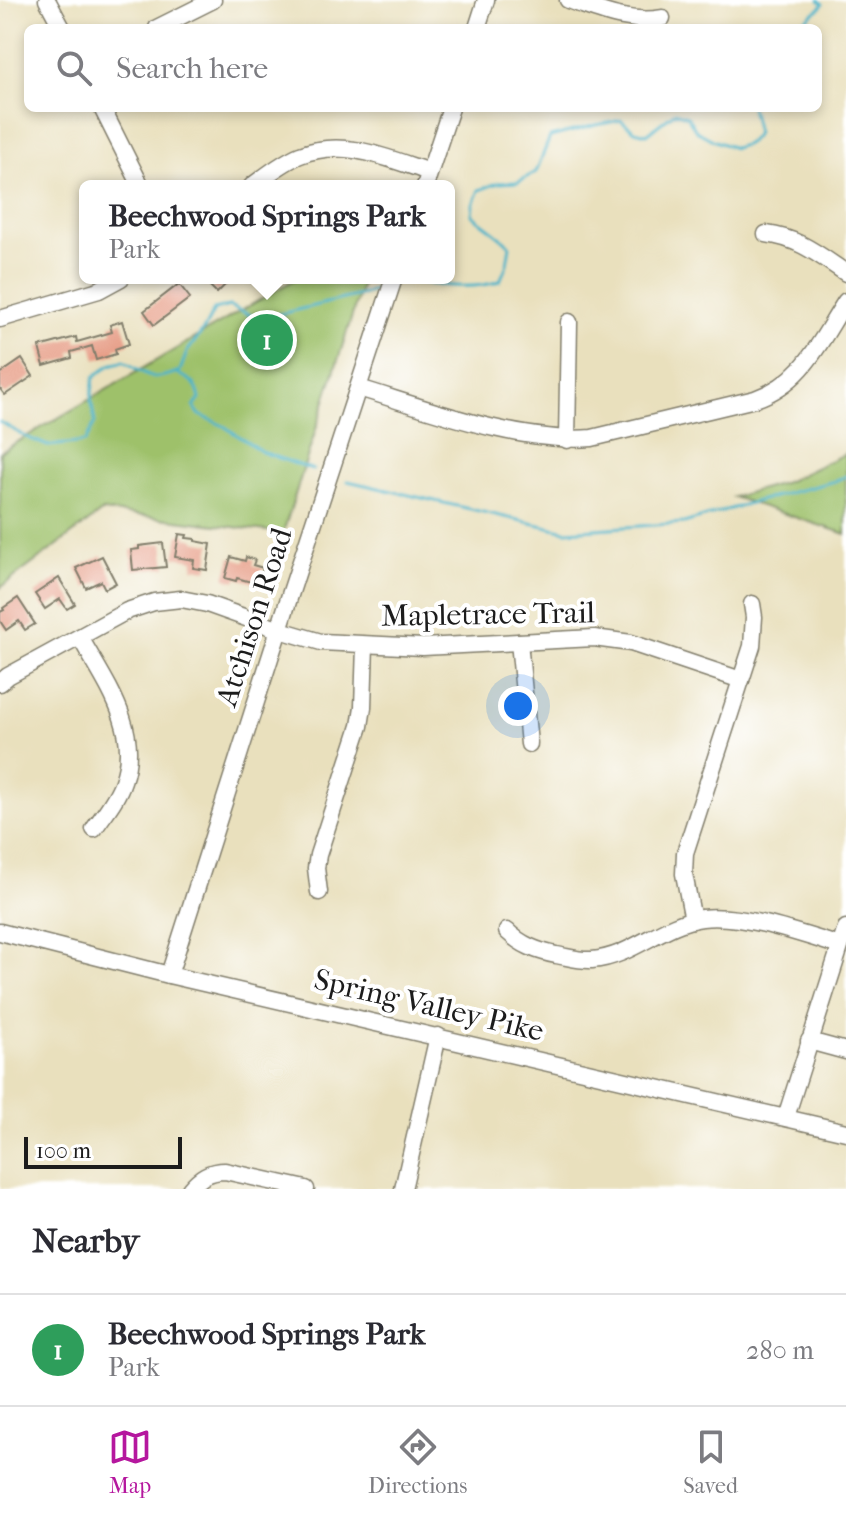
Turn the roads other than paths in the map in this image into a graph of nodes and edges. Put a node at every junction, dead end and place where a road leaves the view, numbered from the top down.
1 (47, 0) edge
2 (213, 0) edge
3 (486, 0) edge
4 (568, 0) edge
5 (662, 18) dead end
6 (60, 24) edge
7 (165, 24) edge
8 (478, 24) edge
9 (104, 112) edge
10 (450, 112) edge
11 (427, 179) edge
12 (138, 180) edge
13 (261, 180) edge
14 (766, 234) dead end
15 (846, 273) edge
16 (110, 284) edge
17 (392, 284) edge
18 (846, 301) edge
19 (0, 319) edge
20 (569, 322) dead end
21 (359, 388) junction
22 (567, 440) junction
23 (752, 604) dead end
24 (280, 630) junction
25 (80, 637) junction
26 (519, 642) junction
27 (365, 645) junction
28 (741, 680) junction
29 (0, 683) edge
30 (529, 744) dead end
31 (94, 829) dead end
32 (319, 892) dead end
33 (693, 920) junction
34 (846, 928) edge
35 (507, 931) dead end
36 (0, 932) edge
37 (840, 946) junction
38 (169, 975) junction
39 (438, 1036) junction
40 (809, 1041) junction
41 (846, 1051) edge
42 (786, 1117) junction
43 (846, 1132) edge
44 (190, 1189) edge
45 (306, 1189) edge
46 (403, 1189) edge

1 - 6 street
2 - 7 street
3 - 8 street
4 - 5 street
9 - 12 street
10 - 11 street
11 - 13 street
14 - 15 street
16 - 19 street
17 - 21 street, Atchison Road
18 - 22 street
20 - 22 street
21 - 22 street
21 - 24 street, Atchison Road
23 - 28 street
24 - 25 street, Mapletrace Trail
24 - 27 street, Mapletrace Trail
24 - 38 street, Atchison Road
25 - 29 street, Mapletrace Trail
25 - 31 street
26 - 27 street, Mapletrace Trail
26 - 28 street, Mapletrace Trail
26 - 30 street
27 - 32 street
28 - 33 street
33 - 35 street
33 - 37 street
34 - 37 street
36 - 38 street, Spring Valley Pike
37 - 40 street
38 - 39 street, Spring Valley Pike
39 - 42 street, Spring Valley Pike
39 - 46 street
40 - 41 street
40 - 42 street
42 - 43 street, Spring Valley Pike
44 - 45 street

